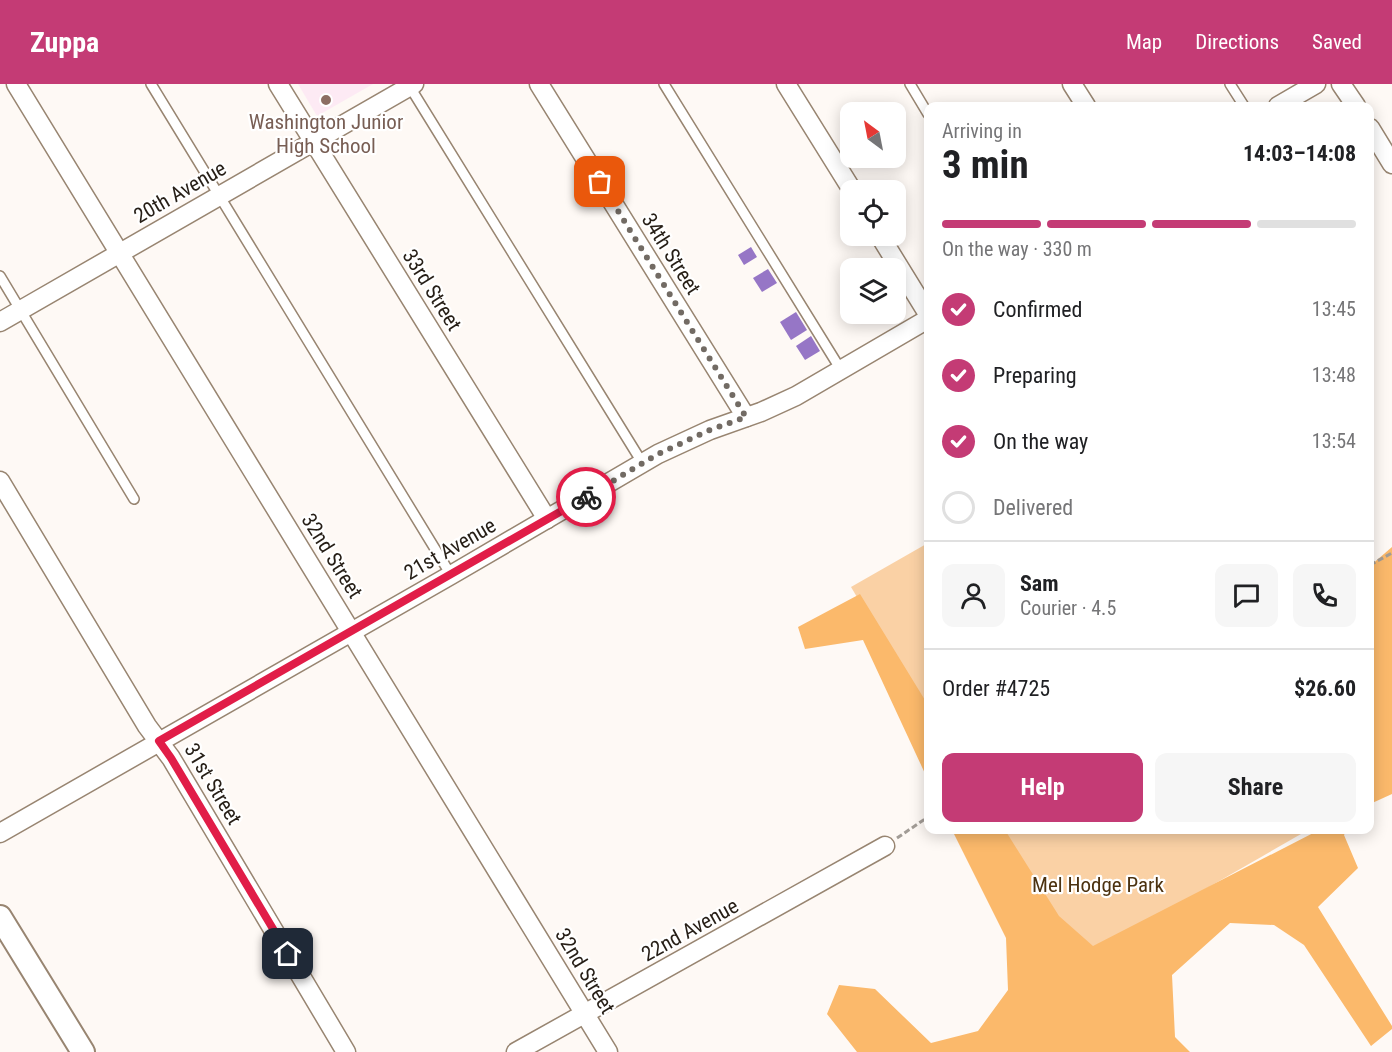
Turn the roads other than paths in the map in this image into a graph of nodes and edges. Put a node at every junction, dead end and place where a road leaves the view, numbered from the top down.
1 (15, 84) edge
2 (151, 84) edge
3 (278, 84) edge
4 (539, 84) edge
5 (664, 84) edge
6 (786, 84) edge
7 (910, 84) edge
8 (1072, 84) edge
9 (1230, 84) edge
10 (1316, 84) edge
11 (1341, 84) edge
12 (412, 85) edge
13 (1083, 102) edge
14 (1241, 102) edge
15 (1285, 102) edge
16 (1353, 102) edge
17 (924, 107) edge
18 (1374, 135) edge
19 (314, 141) junction
20 (1392, 164) edge
21 (846, 180) edge
22 (219, 195) junction
23 (886, 246) edge
24 (119, 254) junction
25 (0, 276) edge
26 (924, 308) edge
27 (20, 310) junction
28 (924, 321) edge
29 (0, 322) edge
30 (841, 370) junction
31 (746, 417) junction
32 (643, 464) junction
33 (0, 481) edge
34 (134, 499) dead end
35 (547, 519) junction
36 (451, 575) junction
37 (352, 631) junction
38 (159, 741) junction
39 (0, 833) edge
40 (885, 846) road end
41 (0, 917) edge
42 (584, 1013) junction
43 (83, 1052) edge
44 (346, 1052) edge
45 (516, 1052) edge
46 (608, 1052) edge

1 - 24 street, 32nd Street
2 - 22 lane
3 - 19 street, 33rd Street
4 - 31 street, 34th Street
5 - 30 lane
6 - 21 street
7 - 17 lane
8 - 13 street
9 - 14 lane
10 - 15 street
11 - 16 street
12 - 19 street, 20th Avenue
12 - 32 lane
18 - 20 street
19 - 22 street, 20th Avenue
19 - 35 street, 33rd Street
22 - 24 street, 20th Avenue
22 - 36 lane
23 - 26 street
24 - 27 street, 20th Avenue
24 - 37 street, 32nd Street
25 - 27 lane
27 - 29 street, 20th Avenue
27 - 34 lane
28 - 30 street, 21st Avenue
30 - 31 street, 21st Avenue
31 - 32 street, 21st Avenue
32 - 35 street, 21st Avenue
33 - 38 street, 31st Street
35 - 36 street, 21st Avenue
36 - 37 street, 21st Avenue
37 - 38 street, 21st Avenue
37 - 42 street, 32nd Street
38 - 39 street, 21st Avenue
38 - 44 street, 31st Street
40 - 42 street, 22nd Avenue
41 - 43 street
42 - 45 street, 22nd Avenue
42 - 46 street, 32nd Street

